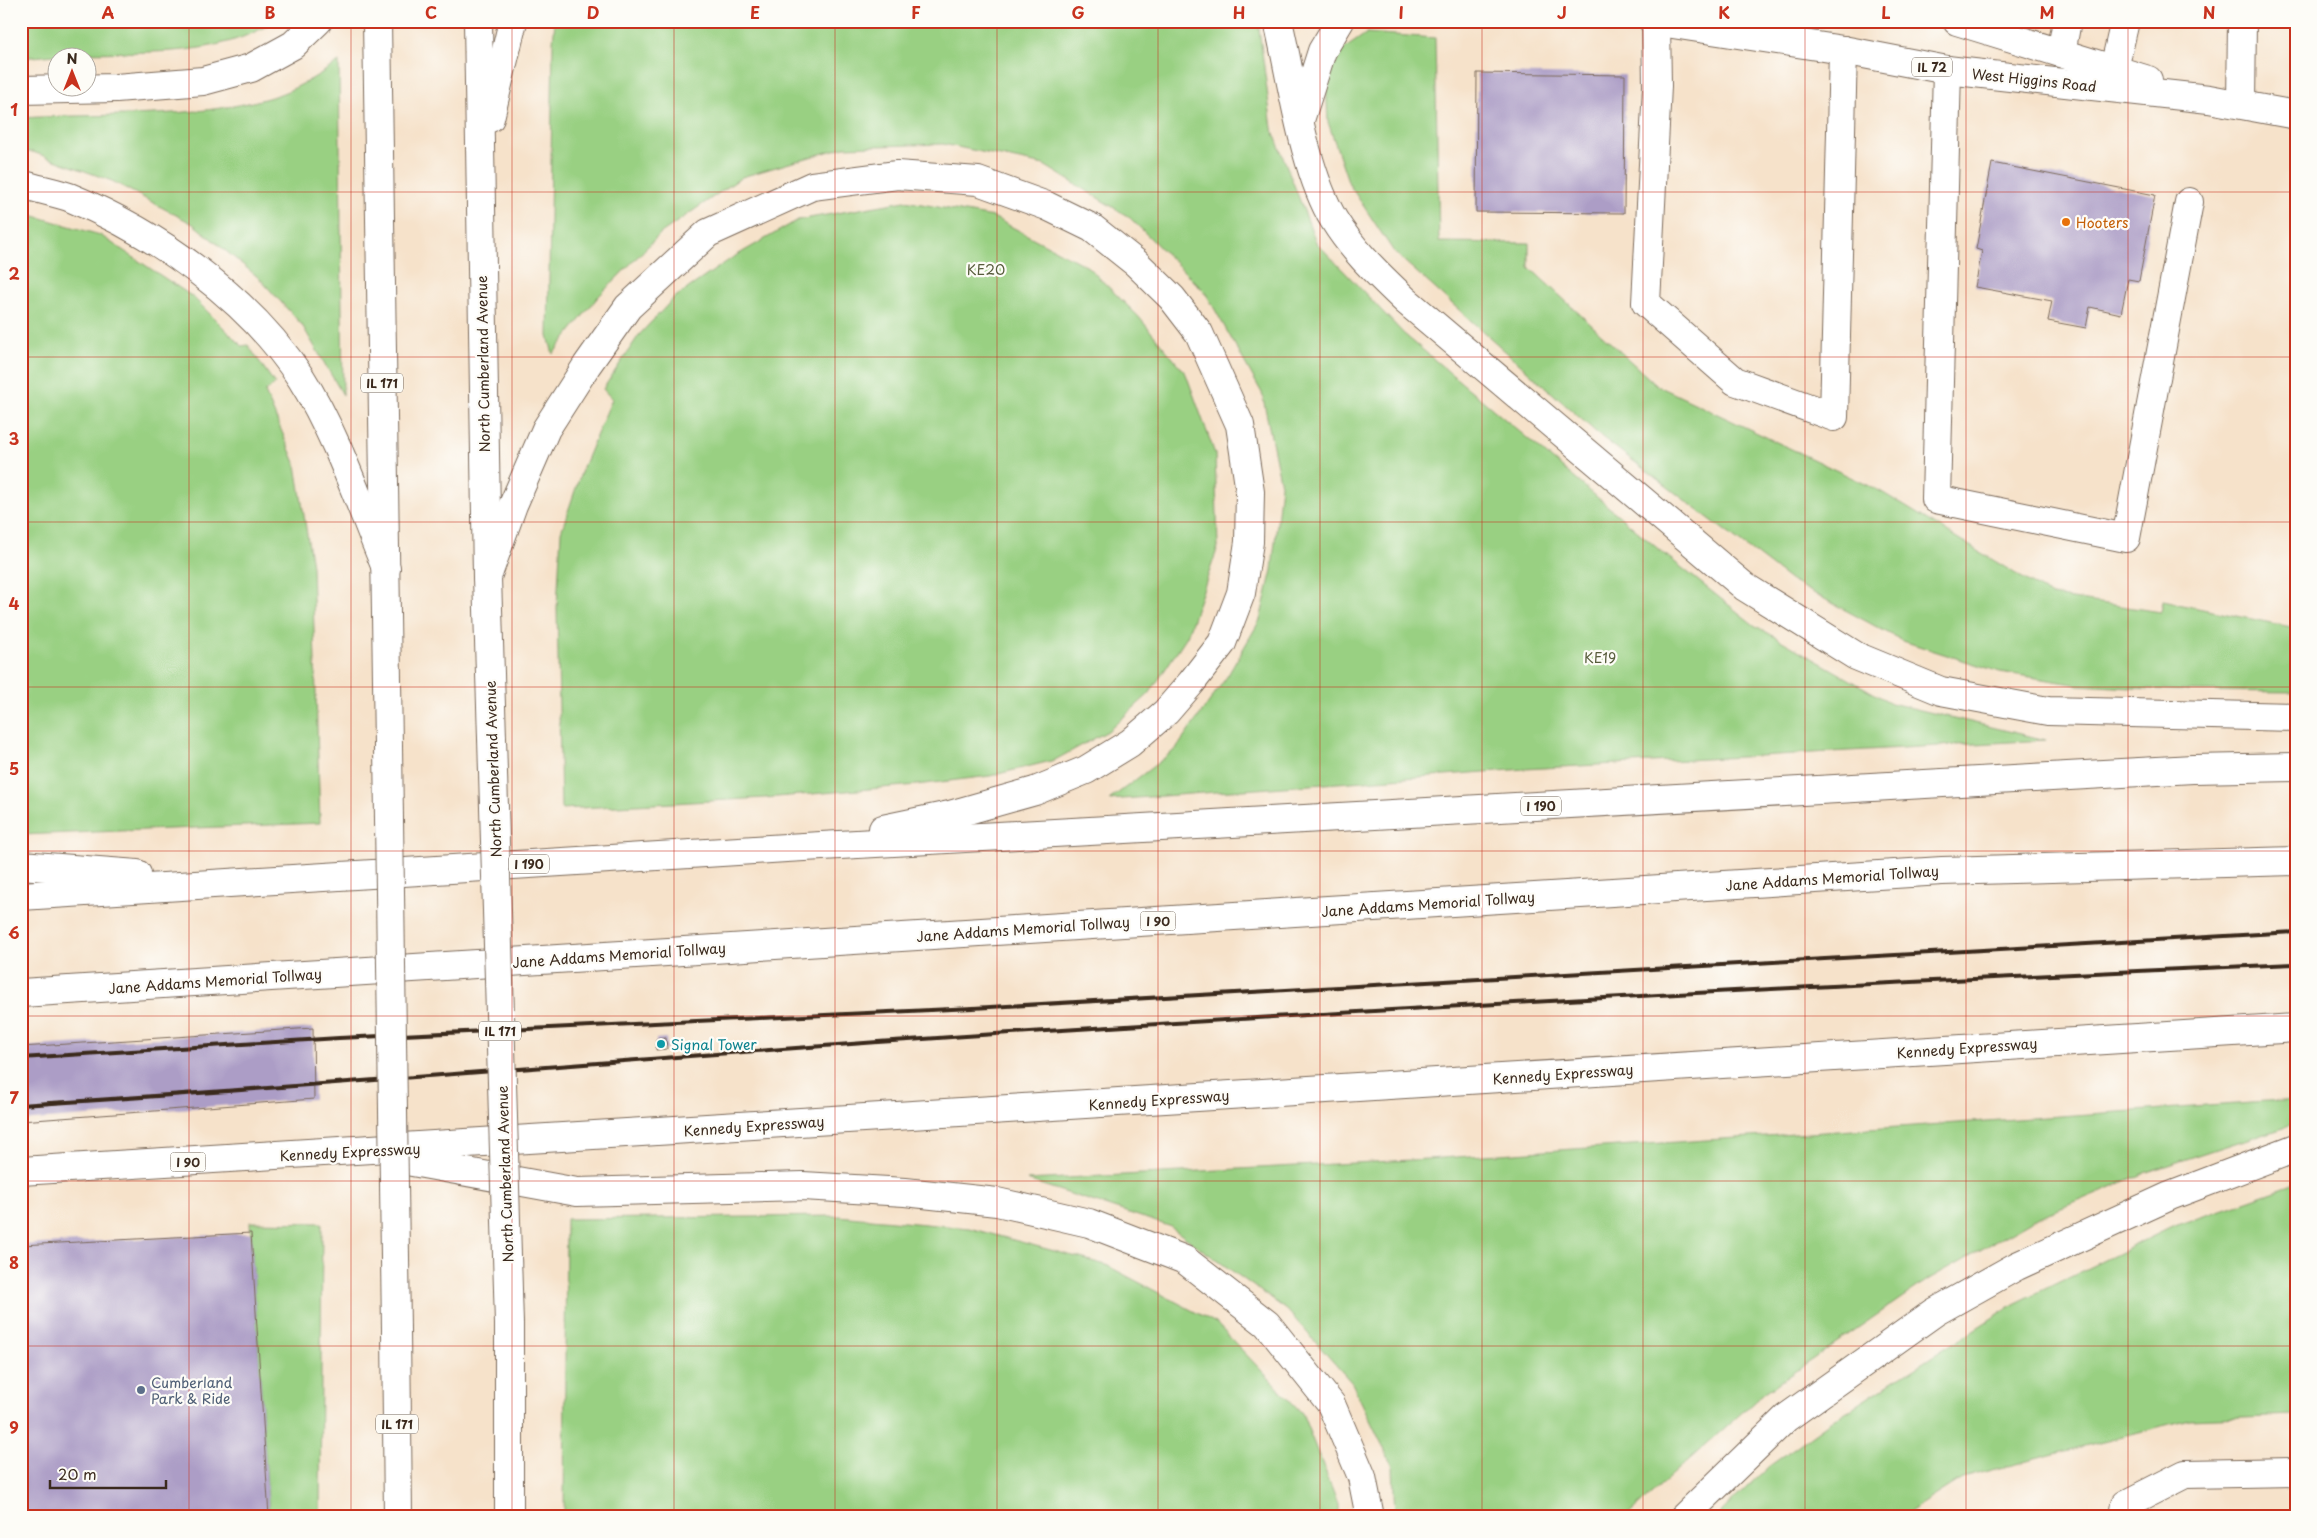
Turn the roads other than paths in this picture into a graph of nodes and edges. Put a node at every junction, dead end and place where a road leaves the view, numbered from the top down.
1 (318, 21) edge
2 (377, 21) edge
3 (478, 21) edge
4 (513, 21) edge
5 (1278, 21) edge
6 (1340, 21) edge
7 (1655, 21) edge
8 (1957, 21) edge
9 (2068, 21) edge
10 (2124, 21) edge
11 (2242, 21) edge
12 (1843, 50) junction
13 (2061, 53) junction
14 (2114, 69) junction
15 (1947, 70) junction
16 (21, 90) edge
17 (2209, 99) junction
18 (2241, 104) junction
19 (2296, 115) edge
20 (1300, 119) junction
21 (480, 159) junction
22 (21, 184) edge
23 (2189, 202) dead end
24 (386, 568) junction
25 (487, 576) junction
26 (2296, 717) edge
27 (2296, 767) edge
28 (786, 848) junction
29 (2296, 862) edge
30 (21, 865) edge
31 (273, 879) junction
32 (21, 896) edge
33 (21, 993) edge
34 (2296, 1028) edge
35 (2296, 1148) edge
36 (356, 1152) junction
37 (21, 1171) edge
38 (2296, 1472) edge
39 (2125, 1510) edge
40 (398, 1517) edge
41 (509, 1517) edge
42 (1370, 1517) edge
43 (1684, 1517) edge

1 - 16 main road
2 - 24 main road, IL 171
3 - 21 main road, North Cumberland Avenue / IL 171
4 - 21 main road
5 - 20 main road
6 - 20 main road
7 - 12 main road, West Higgins Road / IL 72
7 - 12 main road
8 - 13 main road, West Higgins Road
9 - 13 main road
10 - 14 main road
11 - 18 main road
12 - 15 main road, West Higgins Road / IL 72
13 - 14 main road, West Higgins Road
14 - 17 main road, West Higgins Road
15 - 17 main road, West Higgins Road / IL 72
15 - 23 main road
17 - 18 main road, West Higgins Road / IL 72
18 - 19 main road, West Higgins Road / IL 72
20 - 26 main road
21 - 25 main road, North Cumberland Avenue / IL 171
22 - 24 main road
24 - 40 main road, IL 171, bridge
25 - 28 main road
25 - 41 main road, North Cumberland Avenue / IL 171, bridge
27 - 28 main road, I 190
28 - 31 main road, I 190
29 - 33 main road, Jane Addams Memorial Tollway / I 90
30 - 31 main road
31 - 32 main road, I 190
34 - 36 main road, Kennedy Expressway / I 90
35 - 43 main road
36 - 37 main road, Kennedy Expressway / I 90
36 - 42 main road
38 - 39 main road

